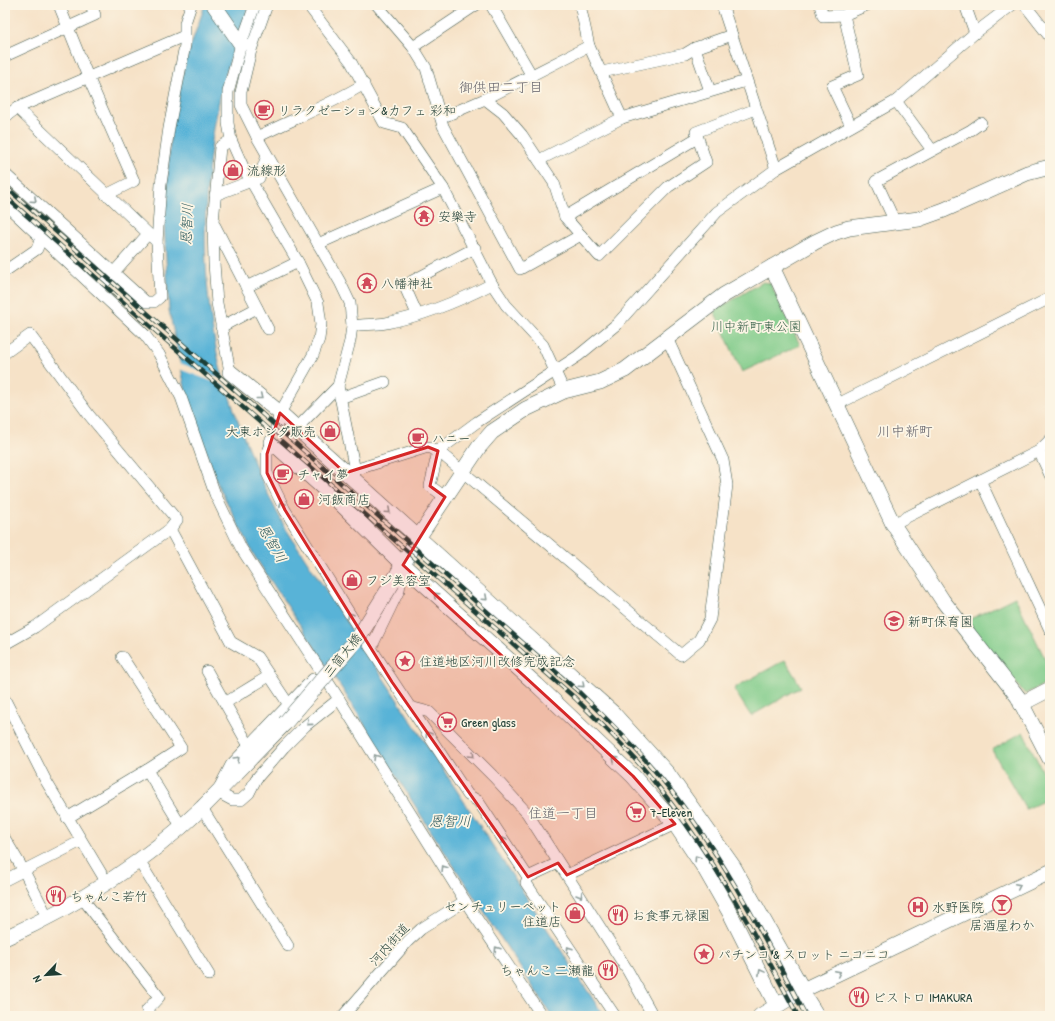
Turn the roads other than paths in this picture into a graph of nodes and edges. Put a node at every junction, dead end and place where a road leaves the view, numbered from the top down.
1 (59, 5) edge
2 (91, 5) edge
3 (191, 5) edge
4 (214, 5) edge
5 (255, 5) edge
6 (267, 5) edge
7 (308, 5) edge
8 (377, 5) edge
9 (476, 5) edge
10 (491, 5) edge
11 (580, 5) edge
12 (722, 5) edge
13 (820, 5) edge
14 (867, 5) edge
15 (965, 5) edge
16 (1012, 5) edge
17 (1025, 5) edge
18 (844, 15) junction
19 (68, 26) junction
20 (975, 33) junction
21 (732, 35) junction
22 (184, 36) junction
23 (1050, 37) edge
24 (242, 44) junction
25 (589, 46) junction
26 (413, 47) junction
27 (695, 48) junction
28 (7, 52) edge
29 (602, 72) junction
30 (532, 76) junction
31 (88, 77) junction
32 (746, 81) junction
33 (364, 84) junction
34 (710, 90) junction
35 (484, 99) junction
36 (896, 101) junction
37 (17, 108) junction
38 (756, 109) junction
39 (5, 117) edge
40 (441, 118) junction
41 (622, 118) junction
42 (981, 122) dead end
43 (850, 126) junction
44 (257, 137) junction
45 (697, 138) junction
46 (231, 140) junction
47 (932, 150) junction
48 (268, 156) junction
49 (539, 160) junction
50 (1050, 167) edge
51 (776, 169) junction
52 (5, 174) edge
53 (251, 181) junction
54 (443, 188) junction
55 (106, 195) junction
56 (215, 195) junction
57 (5, 204) edge
58 (565, 217) junction
59 (213, 222) junction
60 (895, 222) junction
61 (148, 234) junction
62 (581, 235) junction
63 (41, 238) junction
64 (157, 242) junction
65 (318, 244) junction
66 (475, 248) junction
67 (298, 262) junction
68 (772, 267) junction
69 (5, 271) edge
70 (114, 272) junction
71 (492, 284) junction
72 (246, 287) junction
73 (98, 290) junction
74 (1050, 298) edge
75 (257, 308) junction
76 (417, 314) junction
77 (352, 326) junction
78 (221, 327) junction
79 (268, 329) dead end
80 (667, 338) junction
81 (5, 353) edge
82 (556, 370) junction
83 (230, 372) joint
84 (385, 382) dead end
85 (338, 386) junction
86 (564, 391) junction
87 (340, 398) junction
88 (836, 405) junction
89 (280, 412) junction
90 (297, 428) junction
91 (1050, 440) edge
92 (272, 442) junction
93 (438, 451) junction
94 (1039, 451) junction
95 (462, 470) junction
96 (350, 472) junction
97 (1050, 475) edge
98 (980, 480) junction
99 (444, 496) junction
100 (893, 524) junction
101 (170, 529) junction
102 (418, 538) junction
103 (403, 565) junction
104 (1050, 630) edge
105 (5, 644) edge
106 (370, 648) junction
107 (122, 657) dead end
108 (207, 671) dead end
109 (321, 671) junction
110 (269, 676) junction
111 (1050, 688) edge
112 (339, 699) junction
113 (5, 700) edge
114 (225, 703) junction
115 (1021, 704) junction
116 (289, 705) junction
117 (410, 707) junction
118 (250, 746) junction
119 (1050, 759) edge
120 (147, 770) junction
121 (217, 792) junction
122 (202, 808) junction
123 (67, 818) junction
124 (675, 824) junction
125 (181, 826) junction
126 (5, 840) edge
127 (81, 841) junction
128 (139, 861) junction
129 (558, 863) junction
130 (24, 871) junction
131 (1050, 872) edge
132 (567, 875) junction
133 (528, 877) junction
134 (5, 880) edge
135 (107, 883) junction
136 (83, 899) junction
137 (464, 901) junction
138 (48, 918) junction
139 (5, 938) edge
140 (288, 946) dead end
141 (209, 975) dead end
142 (803, 990) junction
143 (777, 1007) junction
144 (152, 1016) edge
145 (343, 1016) edge
146 (542, 1016) edge
147 (615, 1016) edge
148 (652, 1016) edge
149 (760, 1016) edge
150 (817, 1016) edge

1 - 19 street
2 - 19 street
3 - 22 street
4 - 24 street
5 - 24 street
6 - 44 street
7 - 33 street
8 - 26 street
9 - 26 street
10 - 30 street
11 - 25 street
12 - 21 street
13 - 18 street
14 - 18 street
15 - 20 street
16 - 20 street
17 - 23 street
18 - 43 street
19 - 28 street
19 - 31 street
20 - 36 street
21 - 27 street
21 - 32 street
22 - 31 street
22 - 64 street
24 - 46 street
25 - 29 street
25 - 30 street
26 - 40 street
27 - 29 street
27 - 34 street
29 - 41 street
30 - 35 street
31 - 37 street
31 - 55 street
32 - 34 street
32 - 38 street
33 - 44 street
33 - 54 street
34 - 41 street
35 - 40 street
35 - 49 street
36 - 43 street
36 - 47 street
37 - 39 street
37 - 55 street
38 - 45 street
38 - 51 street
40 - 62 street
41 - 49 street
42 - 47 street
43 - 51 street
44 - 48 street
45 - 58 street
45 - 62 street
46 - 53 street
46 - 56 street
47 - 60 street
48 - 53 street
48 - 65 street
49 - 58 street
50 - 60 street, 三箇大橋
51 - 82 street
52 -> 70 street
53 - 56 street
53 - 67 street
54 - 65 street
54 - 66 street
55 - 61 street
56 - 59 street
57 - 63 street
58 - 62 street
59 - 72 street
59 - 78 street
60 - 68 street, 三箇大橋
61 - 64 street
61 - 70 street
63 - 69 street
63 - 73 street
64 - 70 street
65 - 77 street
66 - 71 street
66 - 76 street
67 - 72 street
67 - 89 street
68 - 80 street, 三箇大橋
68 - 88 street
70 - 73 street
71 - 76 street
71 - 82 street
72 - 75 street
73 - 109 street
74 - 88 street
75 - 78 street
75 - 79 street
76 - 77 street
77 - 85 street
78 - 83 street
80 - 86 street, 三箇大橋
80 - 95 street
81 - 101 street
82 - 86 street
82 - 93 street
83 -> 89 street
84 - 87 street
85 - 87 street
85 - 90 street
86 - 95 street, 三箇大橋
87 - 96 street
88 - 100 street
89 - 90 street
89 - 92 street
90 - 96 street
91 - 94 street
92 - 103 street
106 -> 92 street
93 - 95 street
93 - 96 street
93 - 99 street
94 - 97 street
94 - 98 street
95 - 99 street, 三箇大橋
96 -> 102 street
98 - 100 street
98 - 104 street
99 - 102 street, 三箇大橋
100 - 115 street
101 - 105 street
101 - 110 street
102 - 103 street, 三箇大橋
102 -> 142 street
103 - 106 street
103 - 121 street, 三箇大橋, bridge
124 -> 103 street
106 - 117 street
107 - 120 street
108 - 114 street
109 - 112 street
109 - 116 street
110 - 114 street
110 - 116 street
111 - 115 street
112 -> 121 street
137 -> 112 street
113 - 123 street
114 - 118 street
115 - 119 street
116 - 118 street
117 -> 129 street
133 -> 117 street
121 -> 118 street
120 - 123 street
120 - 125 street
121 - 122 street, 三箇大橋
122 - 125 street, 三箇大橋
122 - 140 street
123 - 127 street
124 - 132 street
143 -> 124 street
125 - 128 street, 三箇大橋
126 - 130 street
127 - 130 street
127 - 135 street
128 - 135 street, 三箇大橋
128 - 141 street
129 - 132 street
129 - 133 street
130 - 134 street
130 - 138 street
142 -> 131 street
132 -> 148 street
147 -> 133 street
135 - 136 street, 三箇大橋
136 - 138 street, 三箇大橋
136 - 144 street
137 - 145 street, 河内街道
146 -> 137 street
138 - 139 street, 三箇大橋
142 - 143 street
142 - 150 street
143 - 149 street

